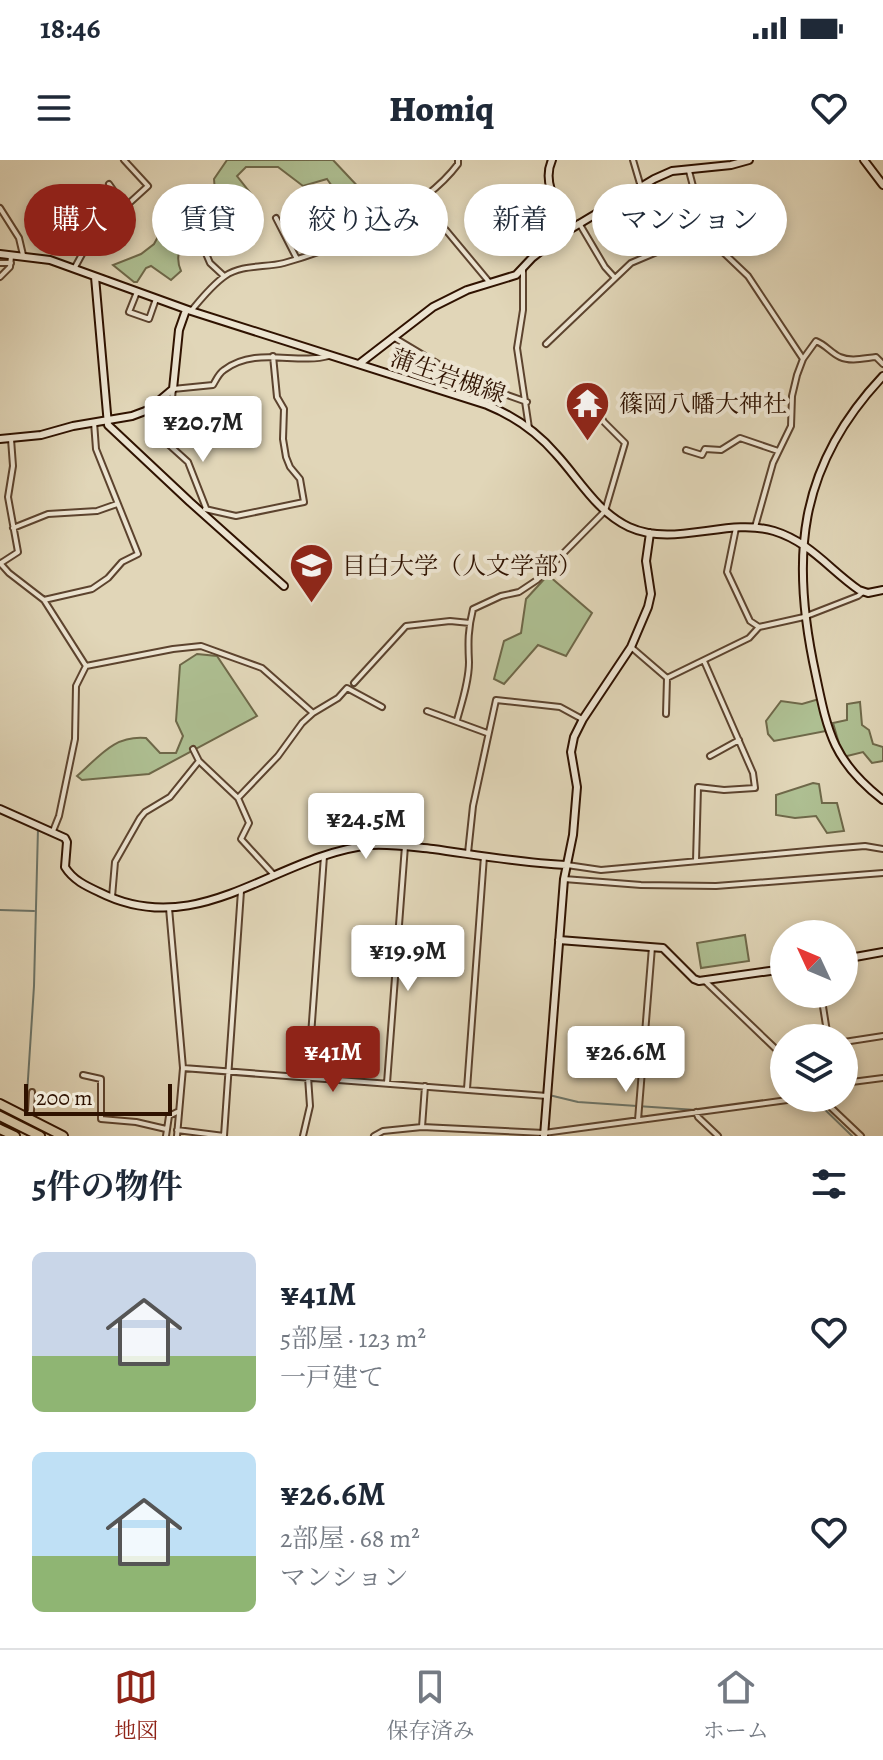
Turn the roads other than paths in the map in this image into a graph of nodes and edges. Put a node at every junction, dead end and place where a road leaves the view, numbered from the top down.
1 (124, 160) edge
2 (458, 160) edge
3 (552, 160) edge
4 (633, 160) edge
5 (749, 160) edge
6 (864, 160) edge
7 (688, 167) junction
8 (441, 184) edge
9 (549, 184) edge
10 (640, 184) edge
11 (647, 184) edge
12 (692, 184) edge
13 (883, 185) edge
14 (136, 197) edge
15 (0, 208) edge
16 (592, 215) edge
17 (276, 218) dead end
18 (579, 223) junction
19 (576, 225) edge
20 (448, 232) edge
21 (0, 254) edge
22 (12, 255) junction
23 (23, 255) junction
24 (81, 256) edge
25 (207, 256) edge
26 (305, 256) edge
27 (535, 256) edge
28 (647, 256) edge
29 (726, 256) edge
30 (297, 259) junction
31 (0, 263) edge
32 (11, 263) junction
33 (74, 269) junction
34 (523, 269) junction
35 (224, 276) junction
36 (0, 277) edge
37 (95, 277) junction
38 (615, 278) junction
39 (491, 283) junction
40 (137, 292) junction
41 (156, 299) junction
42 (189, 310) junction
43 (393, 337) junction
44 (546, 344) dead end
45 (273, 356) junction
46 (331, 356) junction
47 (803, 359) junction
48 (359, 364) junction
49 (883, 364) edge
50 (883, 376) edge
51 (173, 389) junction
52 (527, 402) junction
53 (596, 408) dead end
54 (107, 420) junction
55 (94, 422) junction
56 (529, 428) junction
57 (0, 439) edge
58 (11, 439) junction
59 (686, 450) dead end
60 (778, 451) junction
61 (117, 504) junction
62 (204, 510) junction
63 (605, 511) junction
64 (736, 526) junction
65 (755, 527) junction
66 (13, 528) junction
67 (650, 533) junction
68 (802, 543) junction
69 (0, 563) edge
70 (284, 586) dead end
71 (883, 590) edge
72 (863, 592) junction
73 (44, 600) junction
74 (804, 617) junction
75 (470, 623) junction
76 (759, 627) junction
77 (631, 647) junction
78 (704, 661) junction
79 (86, 666) junction
80 (667, 678) junction
81 (354, 683) dead end
82 (382, 707) dead end
83 (427, 711) dead end
84 (313, 713) junction
85 (666, 714) dead end
86 (583, 719) junction
87 (457, 720) junction
88 (487, 733) junction
89 (739, 740) junction
90 (193, 749) dead end
91 (710, 756) dead end
92 (199, 761) junction
93 (238, 798) junction
94 (883, 800) edge
95 (0, 809) edge
96 (53, 831) junction
97 (405, 846) junction
98 (883, 849) edge
99 (468, 853) junction
100 (484, 855) junction
101 (324, 856) junction
102 (696, 861) junction
103 (566, 865) junction
104 (883, 873) edge
105 (274, 875) junction
106 (564, 879) junction
107 (241, 890) junction
108 (112, 899) junction
109 (169, 908) junction
110 (559, 940) junction
111 (652, 947) junction
112 (883, 952) edge
113 (858, 956) edge
114 (770, 971) edge
115 (704, 980) junction
116 (883, 1036) edge
117 (858, 1040) edge
118 (770, 1043) edge
119 (183, 1068) junction
120 (228, 1070) junction
121 (83, 1075) dead end
122 (308, 1077) junction
123 (883, 1078) edge
124 (858, 1081) edge
125 (387, 1083) junction
126 (425, 1086) junction
127 (467, 1089) junction
128 (32, 1092) dead end
129 (547, 1096) junction
130 (770, 1102) edge
131 (0, 1104) edge
132 (178, 1112) junction
133 (696, 1112) junction
134 (836, 1112) edge
135 (0, 1116) edge
136 (27, 1118) junction
137 (638, 1120) junction
138 (422, 1127) junction
139 (0, 1129) edge
140 (166, 1129) junction
141 (465, 1129) junction
142 (713, 1131) junction
143 (177, 1133) edge
144 (383, 1134) edge
145 (545, 1135) edge
146 (15, 1136) edge
147 (40, 1136) edge
148 (63, 1136) edge
149 (166, 1136) edge
150 (224, 1136) edge
151 (303, 1136) edge
152 (374, 1136) edge
153 (463, 1136) edge
154 (708, 1136) edge
155 (718, 1136) edge
156 (861, 1136) edge

1 - 14 street
2 - 8 street
3 - 9 street
4 - 10 street
5 - 7 street
6 - 13 street
7 - 11 street
7 - 12 street
15 - 23 street
16 - 18 street
17 - 30 street
18 - 19 street
18 - 38 street
20 - 39 street
21 - 22 street, 蒲生岩槻線
22 - 23 street, 蒲生岩槻線
22 - 32 street
23 - 33 street, 蒲生岩槻線
24 - 33 street
25 - 35 street
26 - 30 street
27 - 34 street
28 - 38 street
29 - 47 street
30 - 35 street
31 - 32 street
32 - 36 street
33 - 37 street, 蒲生岩槻線
34 - 39 street
34 - 52 street
35 - 42 street
37 - 40 street, 蒲生岩槻線
37 - 54 street
38 - 44 street
39 - 43 street
40 - 41 street, 蒲生岩槻線
40 - 41 street
41 - 42 street, 蒲生岩槻線
42 - 46 street, 蒲生岩槻線
42 - 51 street
43 - 48 street
43 - 52 street
45 - 46 street
45 - 51 street
45 - 62 street
46 - 48 street, 蒲生岩槻線
47 - 49 street
47 - 60 street
48 - 56 street, 蒲生岩槻線
50 - 68 street
51 - 54 street
51 - 62 street
52 - 56 street
53 - 63 street
54 - 55 street
54 - 62 street
55 - 58 street
55 - 61 street
56 - 63 street, 蒲生岩槻線
57 - 58 street
58 - 66 street
59 - 60 street
60 - 65 street
61 - 66 street
61 - 73 street
62 - 70 street
63 - 67 street, 蒲生岩槻線
63 - 75 street
64 - 65 street, 蒲生岩槻線
64 - 67 street, 蒲生岩槻線
64 - 76 street
65 - 68 street, 蒲生岩槻線
66 - 69 street
67 - 77 street
68 - 72 street, 蒲生岩槻線
68 - 74 street
69 - 73 street
71 - 72 street
72 - 74 street
73 - 79 street
74 - 76 street
74 - 94 street
75 - 81 street
75 - 87 street
76 - 78 street
77 - 80 street
77 - 86 street
78 - 80 street
78 - 89 street
79 - 84 street
79 - 96 street
80 - 85 street
82 - 84 street
83 - 87 street
84 - 93 street
86 - 88 street
86 - 103 street
87 - 88 street
88 - 99 street
89 - 91 street
89 - 102 street
90 - 92 street
92 - 93 street
92 - 108 street
93 - 105 street
95 - 96 street
96 - 108 street
97 - 99 street
97 - 101 street
97 - 125 street
98 - 102 street
99 - 100 street
100 - 103 street
100 - 127 street
101 - 105 street
101 - 122 street
102 - 103 street
103 - 106 street
104 - 106 street
105 - 107 street
106 - 110 street
107 - 109 street
107 - 120 street
108 - 109 street
109 - 119 street
110 - 111 street
110 - 129 street
111 - 115 street
111 - 137 street
112 - 113 street
114 - 115 street
115 - 118 street
116 - 117 street
119 - 120 street
119 - 132 street
120 - 122 street
120 - 150 street
121 - 140 street
122 - 125 street
122 - 151 street
123 - 124 street
125 - 126 street
126 - 127 street
126 - 138 street
127 - 129 street
128 - 136 street
129 - 145 street
130 - 133 street
131 - 136 highway
132 - 140 street
132 - 143 street
133 - 137 street
133 - 142 street
134 - 156 street
135 - 147 highway
136 - 148 highway
137 - 145 street
138 - 141 street
138 - 144 street
139 - 146 highway
140 - 149 street
141 - 145 street
141 - 153 street
142 - 154 street
142 - 155 street
143 - 150 street
144 - 152 street

